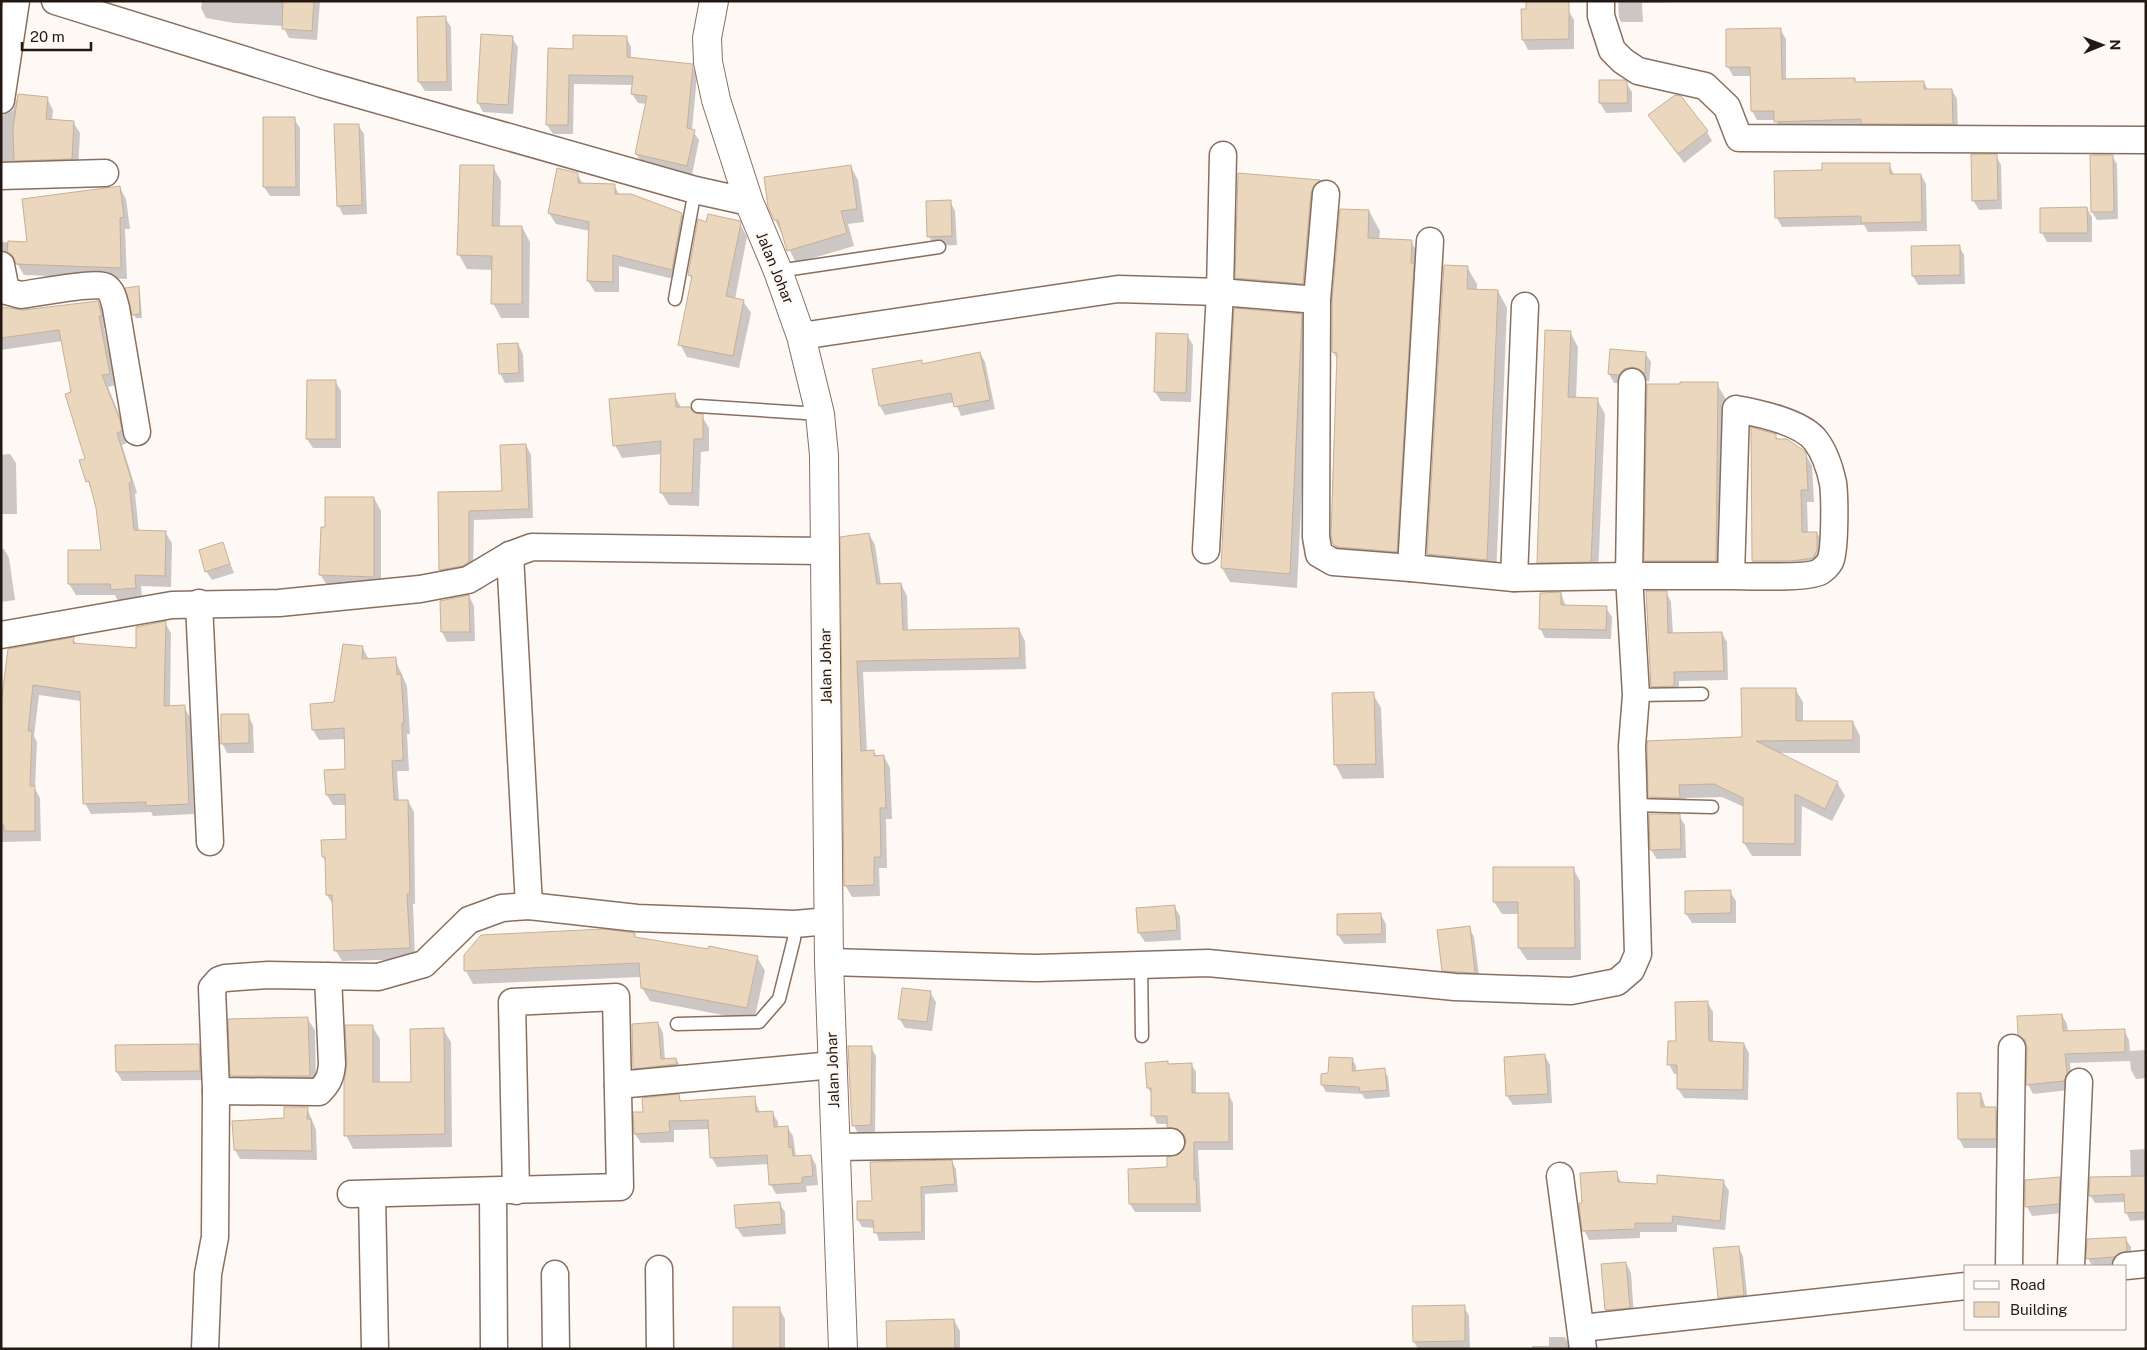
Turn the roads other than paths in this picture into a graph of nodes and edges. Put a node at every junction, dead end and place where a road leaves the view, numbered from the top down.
1 (16, 1) edge
2 (55, 1) edge
3 (714, 1) edge
4 (1601, 1) edge
5 (1, 100) edge
6 (2146, 140) edge
7 (1223, 155) dead end
8 (105, 173) dead end
9 (1, 176) edge
10 (695, 190) junction
11 (1326, 194) dead end
12 (748, 202) junction
13 (1430, 241) dead end
14 (938, 247) dead end
15 (1, 265) edge
16 (778, 271) junction
17 (1220, 292) junction
18 (675, 299) dead end
19 (1317, 300) junction
20 (1525, 306) dead end
21 (801, 336) junction
22 (1632, 382) dead end
23 (698, 406) dead end
24 (820, 414) junction
25 (137, 432) dead end
26 (1206, 550) dead end
27 (825, 551) junction
28 (510, 555) junction
29 (1411, 568) junction
30 (1629, 576) junction
31 (1731, 576) junction
32 (1514, 578) junction
33 (199, 603) junction
34 (1, 635) edge
35 (1702, 694) dead end
36 (1636, 695) junction
37 (1632, 805) junction
38 (1712, 806) dead end
39 (210, 842) dead end
40 (529, 906) junction
41 (828, 921) junction
42 (795, 924) junction
43 (829, 962) junction
44 (1141, 965) junction
45 (328, 976) junction
46 (677, 1024) dead end
47 (1142, 1036) dead end
48 (2012, 1048) dead end
49 (833, 1065) junction
50 (2079, 1082) dead end
51 (618, 1085) junction
52 (216, 1090) junction
53 (1171, 1142) dead end
54 (836, 1147) junction
55 (1560, 1176) dead end
56 (504, 1191) junction
57 (2146, 1264) edge
58 (2009, 1265) edge
59 (2071, 1265) edge
60 (2127, 1266) edge
61 (659, 1269) dead end
62 (555, 1274) dead end
63 (1964, 1286) edge
64 (1582, 1338) edge
65 (205, 1349) edge
66 (376, 1349) edge
67 (494, 1349) edge
68 (556, 1349) edge
69 (660, 1349) edge
70 (844, 1349) edge

1 - 5 street
2 - 10 street
3 - 12 street, Jalan Johar
4 - 6 street
7 - 17 street
8 - 9 street
10 - 12 street
10 - 18 lane
11 - 19 street
12 - 16 street, Jalan Johar
13 - 29 street
14 - 16 lane
15 - 25 street
16 - 21 street, Jalan Johar
17 - 19 street
17 - 21 street
17 - 26 street
19 - 29 street
20 - 32 street
21 - 24 street, Jalan Johar
22 - 30 street
23 - 24 lane
24 - 27 street, Jalan Johar
27 - 28 street
27 - 41 street, Jalan Johar
28 - 33 street
28 - 40 street
29 - 32 street
30 - 31 street
30 - 32 street
30 - 36 street
31 - 31 street
33 - 34 street
33 - 39 street
35 - 36 lane
36 - 37 street
37 - 38 lane
37 - 44 street
40 - 42 street
40 - 45 street
41 - 42 street
41 - 43 street, Jalan Johar
42 - 46 lane
43 - 44 street
43 - 49 street, Jalan Johar
44 - 47 lane
45 - 52 street
45 - 52 street
48 - 58 street
49 - 51 street
49 - 54 street, Jalan Johar
50 - 59 street
51 - 56 street
51 - 56 street
52 - 65 street
53 - 54 street
54 - 70 street, Jalan Johar
55 - 64 street
56 - 66 street
56 - 67 street
57 - 60 street
61 - 69 street
62 - 68 street
63 - 64 street

